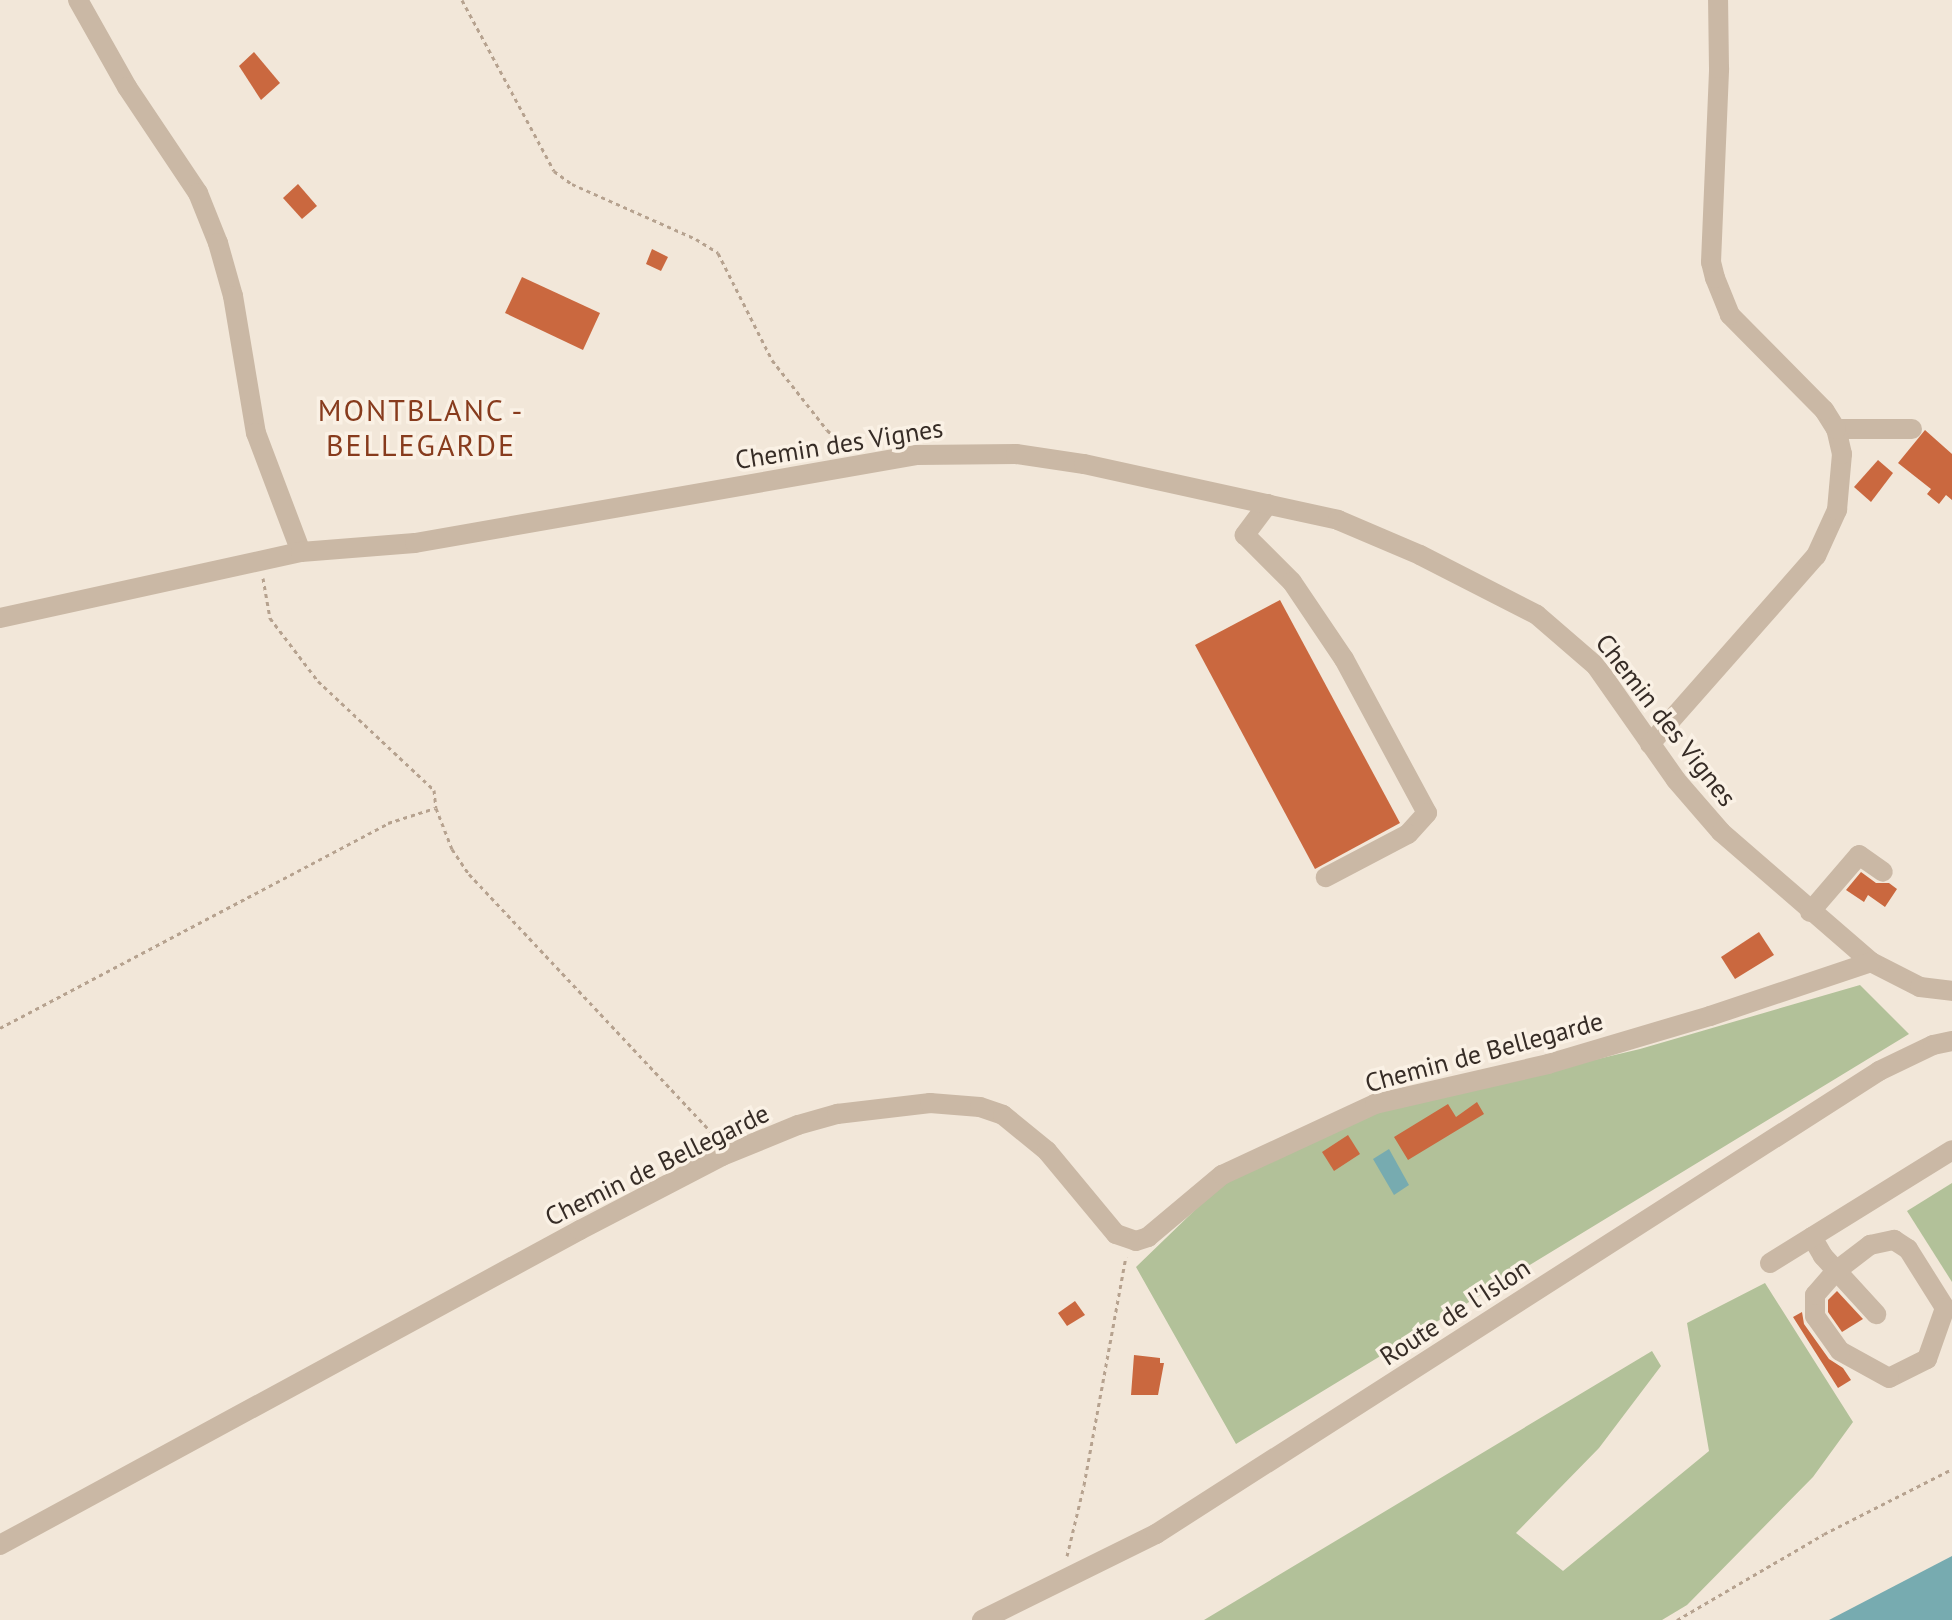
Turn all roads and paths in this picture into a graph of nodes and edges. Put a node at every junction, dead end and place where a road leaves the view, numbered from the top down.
1 (78, 0) edge
2 (462, 0) edge
3 (1718, 0) edge
4 (1836, 429) junction
5 (1912, 429) dead end
6 (867, 463) junction
7 (1268, 504) junction
8 (301, 552) junction
9 (261, 561) junction
10 (0, 618) edge
11 (1650, 744) junction
12 (436, 808) junction
13 (1883, 872) dead end
14 (1326, 877) dead end
15 (1810, 912) junction
16 (1871, 962) junction
17 (1952, 991) edge
18 (0, 1028) edge
19 (1952, 1041) edge
20 (1952, 1150) edge
21 (722, 1156) junction
22 (1812, 1237) junction
23 (1129, 1240) junction
24 (1770, 1263) dead end
25 (1836, 1271) junction
26 (1876, 1314) dead end
27 (1952, 1469) edge
28 (0, 1545) edge
29 (1060, 1583) junction
30 (982, 1620) edge
31 (1677, 1620) edge

1 - 8 street
2 - 6 path
3 - 4 street
4 - 5 street
4 - 11 street
6 - 7 street, Chemin des Vignes
6 - 8 street, Chemin des Vignes
7 - 11 street, Chemin des Vignes
7 - 14 street
8 - 9 street, Chemin des Vignes
9 - 10 street, Chemin des Vignes
9 - 12 path
11 - 15 street, Chemin des Vignes
12 - 18 path
12 - 21 path
13 - 15 street
15 - 16 street, Chemin des Vignes
16 - 17 street, Chemin des Vignes
16 - 23 street, Chemin de Bellegarde
19 - 29 street, Route de l'Islon
20 - 22 street
21 - 23 street, Chemin de Bellegarde
21 - 28 street, Chemin de Bellegarde
22 - 24 street
22 - 25 street
23 - 29 path
25 - 25 street
25 - 26 street
27 - 31 path
29 - 30 street, Route de l'Islon

